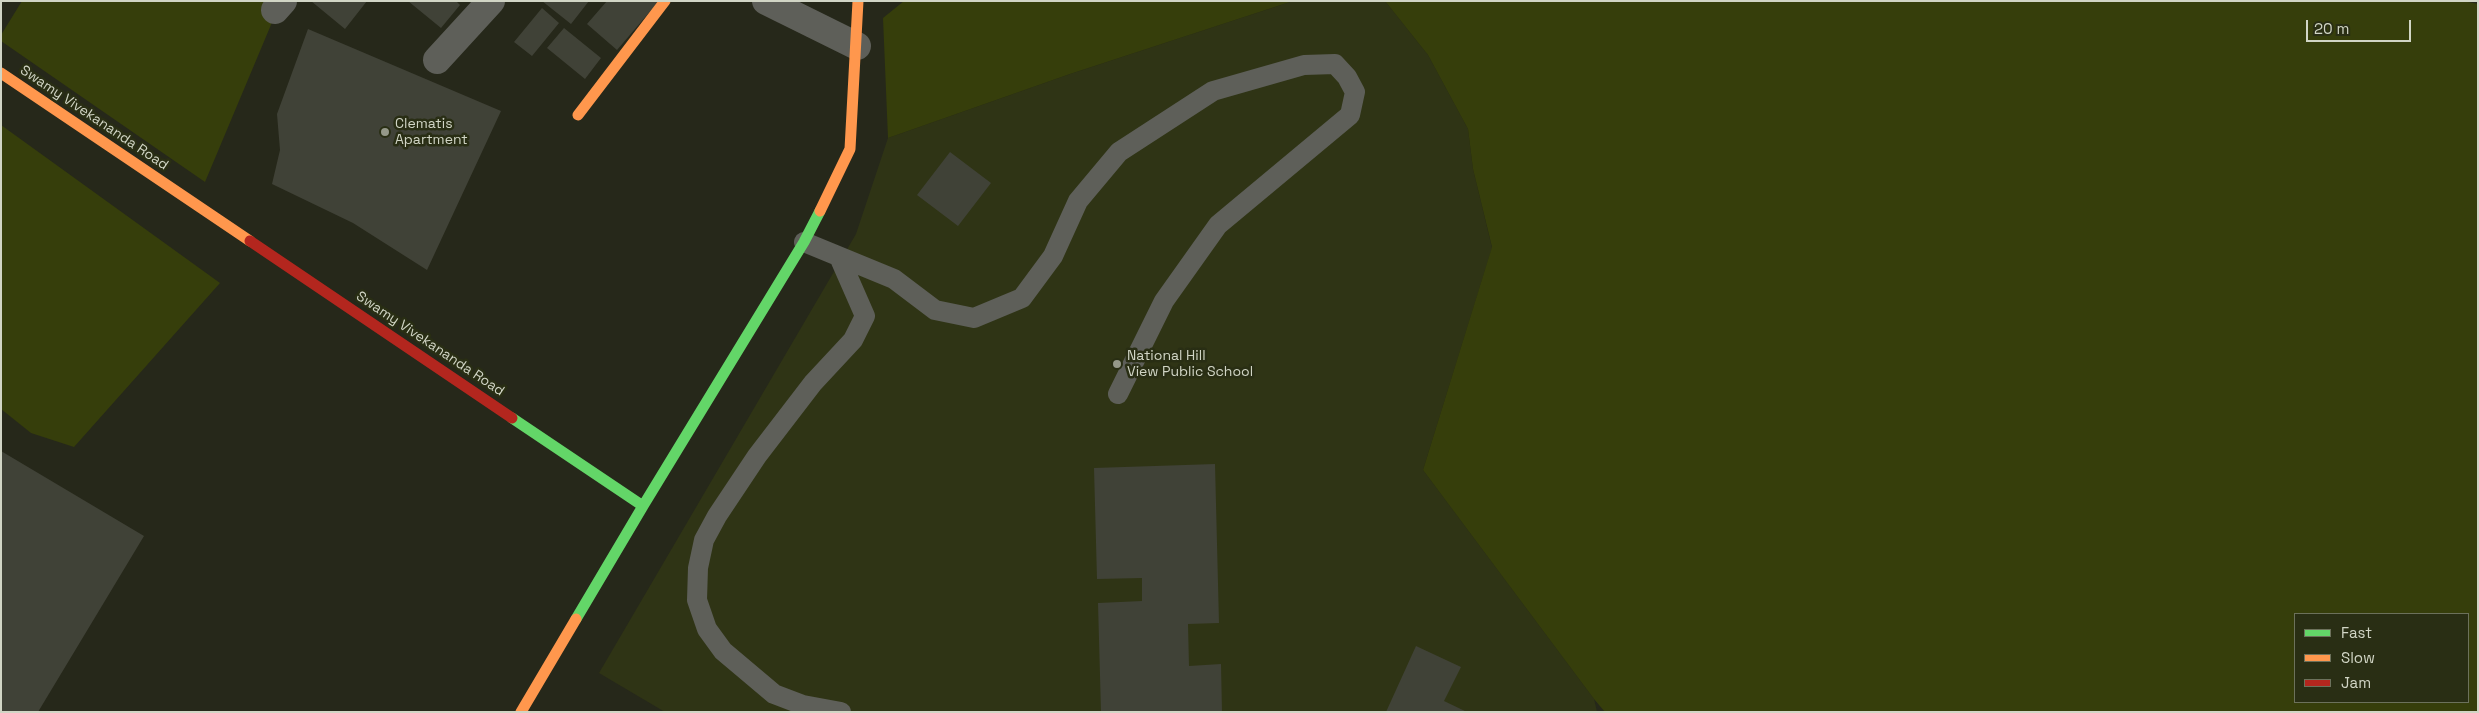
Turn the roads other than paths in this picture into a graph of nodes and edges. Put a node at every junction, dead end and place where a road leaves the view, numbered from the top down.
1 (492, 1) edge
2 (665, 1) edge
3 (766, 1) edge
4 (858, 1) edge
5 (856, 46) junction
6 (437, 60) dead end
7 (1, 74) edge
8 (578, 115) dead end
9 (804, 242) junction
10 (840, 259) junction
11 (1118, 394) dead end
12 (643, 506) junction
13 (522, 712) edge
14 (841, 712) edge

1 - 6 street
2 - 8 street
3 - 5 street
4 - 5 street
5 - 9 street
7 - 12 street, Swamy Vivekananda Road
9 - 10 lane
9 - 12 street
10 - 11 lane
10 - 14 lane
12 - 13 street

